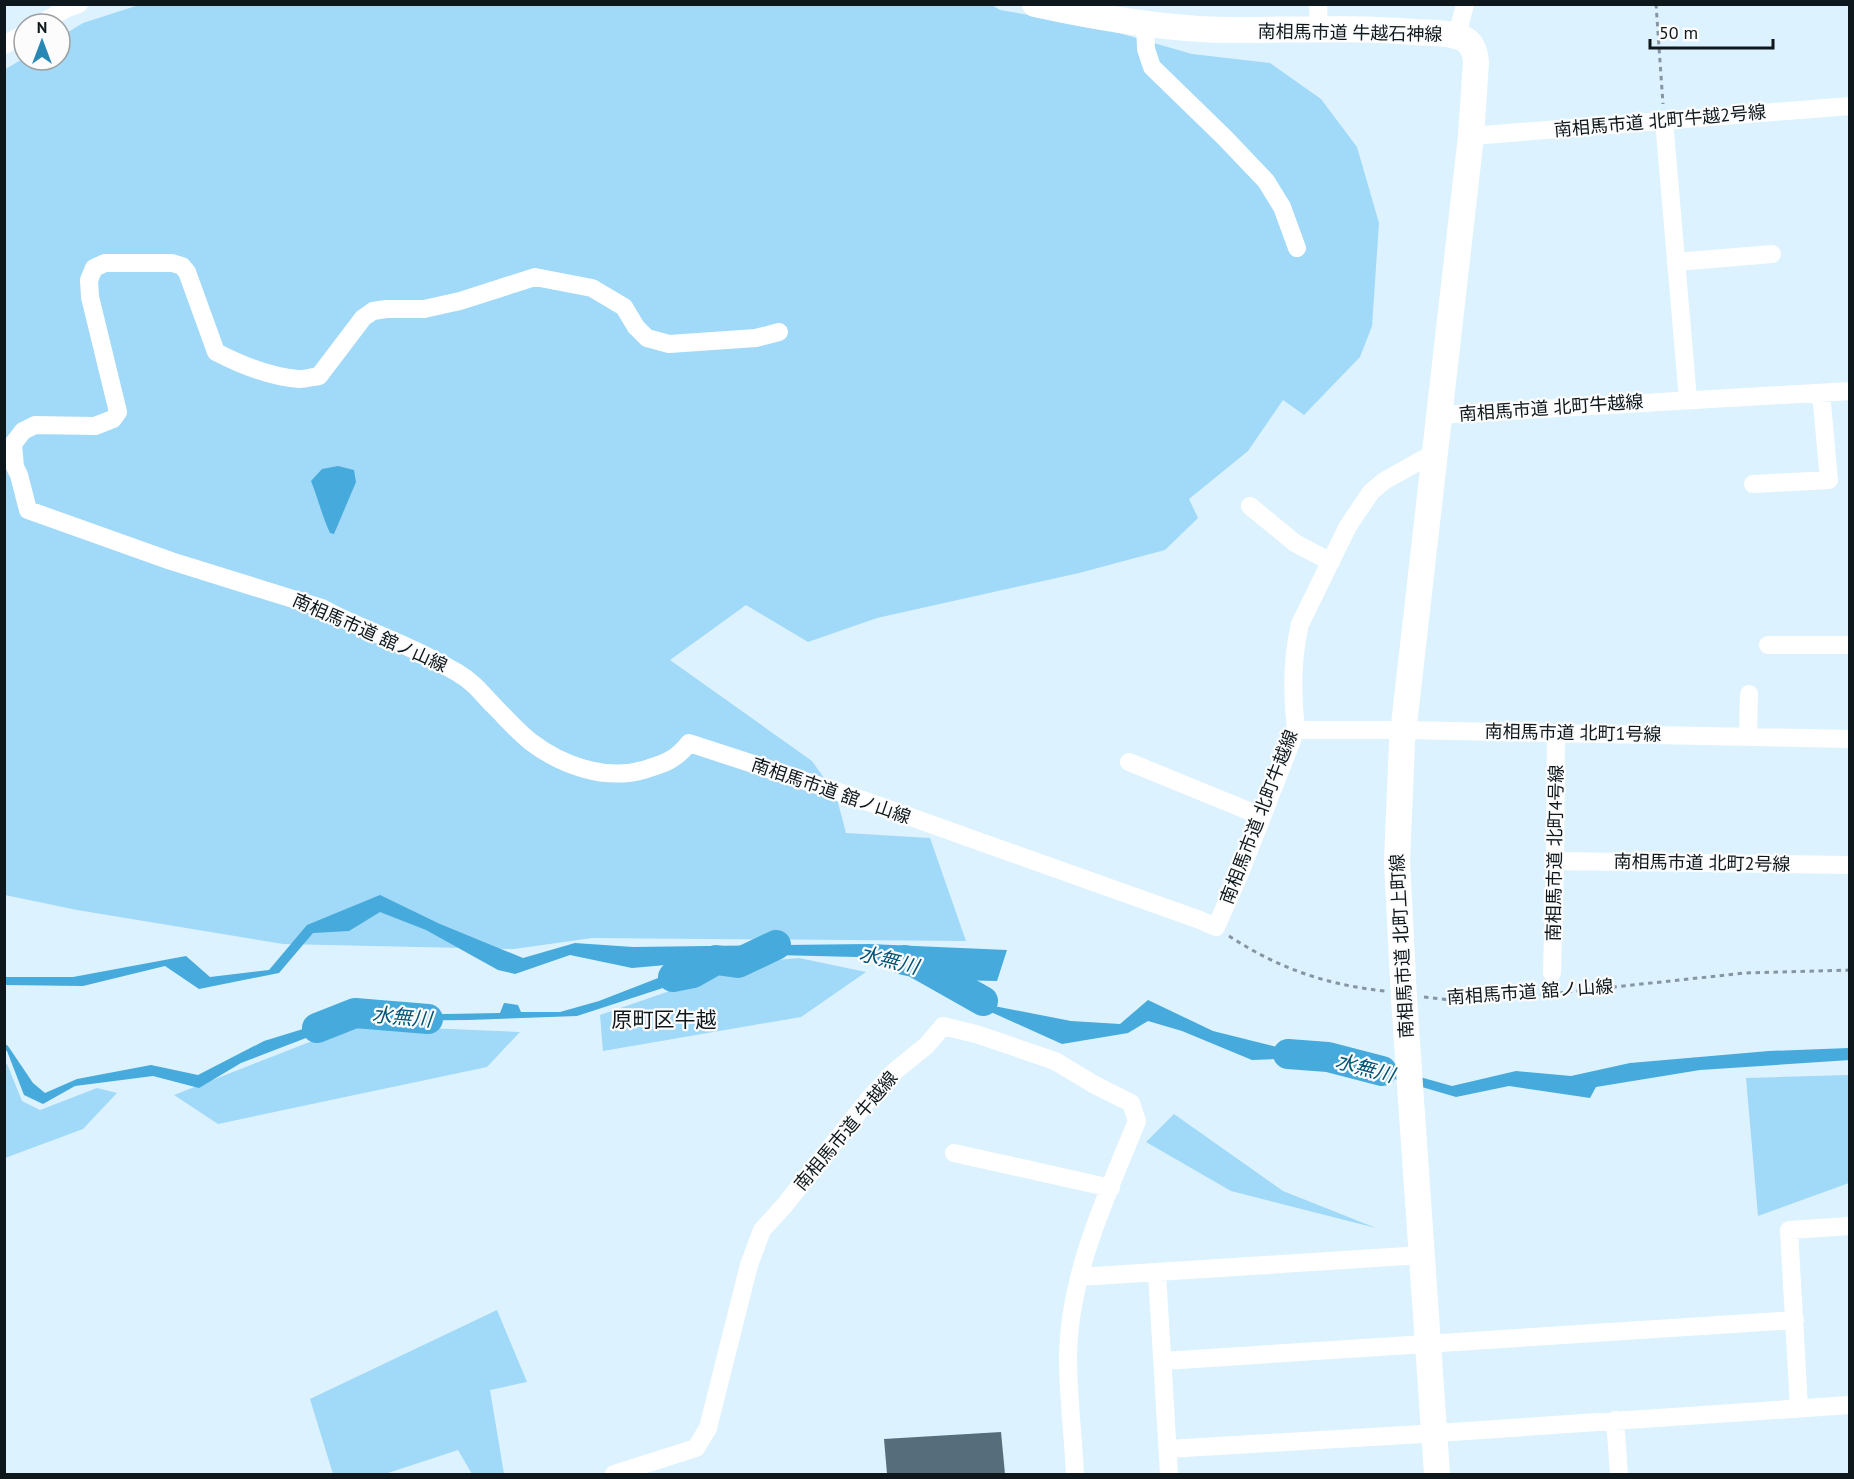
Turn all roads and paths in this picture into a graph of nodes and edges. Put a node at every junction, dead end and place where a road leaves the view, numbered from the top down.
1 (1035, 4) edge
2 (1465, 4) edge
3 (1656, 4) edge
4 (1319, 17) edge
5 (1145, 23) junction
6 (1456, 36) junction
7 (1850, 106) edge
8 (1664, 120) junction
9 (1471, 136) junction
10 (1297, 248) dead end
11 (1772, 254) dead end
12 (1676, 262) junction
13 (779, 332) dead end
14 (1850, 391) edge
15 (1821, 393) junction
16 (1688, 400) junction
17 (1439, 415) junction
18 (1434, 453) junction
19 (1753, 484) dead end
20 (1250, 506) dead end
21 (1331, 562) junction
22 (1768, 645) dead end
23 (1850, 645) edge
24 (1749, 694) dead end
25 (1296, 730) junction
26 (1404, 730) junction
27 (1556, 733) junction
28 (1748, 736) junction
29 (1850, 739) edge
30 (1129, 762) dead end
31 (1261, 816) junction
32 (1555, 861) junction
33 (1850, 865) edge
34 (1216, 927) junction
35 (1850, 970) edge
36 (1552, 973) dead end
37 (1404, 996) junction
38 (954, 1153) dead end
39 (1111, 1188) junction
40 (1850, 1226) edge
41 (1421, 1248) junction
42 (1157, 1273) junction
43 (1079, 1277) junction
44 (1795, 1320) junction
45 (1427, 1345) junction
46 (1163, 1361) junction
47 (1850, 1405) edge
48 (1799, 1408) junction
49 (1615, 1420) junction
50 (1434, 1434) junction
51 (1168, 1449) junction
52 (614, 1474) edge
53 (1075, 1474) edge
54 (1169, 1474) edge
55 (1437, 1474) edge
56 (1619, 1474) edge

1 - 5 street, 南相馬市道 牛越石神線
2 - 6 street
3 - 8 path
4 - 5 street, 南相馬市道 牛越石神線
4 - 6 street, 南相馬市道 牛越石神線
5 - 10 street
6 - 9 street, 南相馬市道 牛越石神線
7 - 8 street, 南相馬市道 北町牛越2号線
8 - 9 street, 南相馬市道 北町牛越2号線
8 - 12 street
9 - 17 street, 南相馬市道 牛越石神線
11 - 12 street
12 - 16 street
13 - 34 street, 南相馬市道 舘ノ山線
14 - 15 street, 南相馬市道 北町牛越線
15 - 16 street, 南相馬市道 北町牛越線
15 - 19 street
16 - 17 street, 南相馬市道 北町牛越線
17 - 18 street, 南相馬市道 北町牛越線
18 - 21 street, 南相馬市道 北町牛越線
18 - 26 street, 南相馬市道 北町上町線
20 - 21 street
21 - 25 street, 南相馬市道 北町牛越線
22 - 23 street
24 - 28 street
25 - 26 street, 南相馬市道 北町1号線
25 - 31 street, 南相馬市道 北町牛越線
26 - 27 street, 南相馬市道 北町1号線
26 - 37 street, 南相馬市道 北町上町線
27 - 28 street, 南相馬市道 北町1号線
27 - 32 street, 南相馬市道 北町4号線
28 - 29 street, 南相馬市道 北町1号線
30 - 31 street
31 - 34 street, 南相馬市道 北町牛越線
32 - 33 street, 南相馬市道 北町2号線
32 - 36 street, 南相馬市道 北町4号線
34 - 37 path, 南相馬市道 舘ノ山線
35 - 37 path, 南相馬市道 舘ノ山線
37 - 41 street, 南相馬市道 北町上町線
38 - 39 street
39 - 43 street, 南相馬市道 牛越線
39 - 52 street, 南相馬市道 牛越線
40 - 44 street
41 - 42 street
41 - 45 street, 南相馬市道 北町上町線
42 - 43 street
42 - 46 street
43 - 53 street, 南相馬市道 牛越線
44 - 45 street
44 - 48 street
45 - 46 street
45 - 50 street, 南相馬市道 北町上町線
46 - 51 street
47 - 48 street
48 - 49 street
49 - 50 street
49 - 56 street
50 - 51 street
50 - 55 street, 南相馬市道 北町上町線
51 - 54 street

